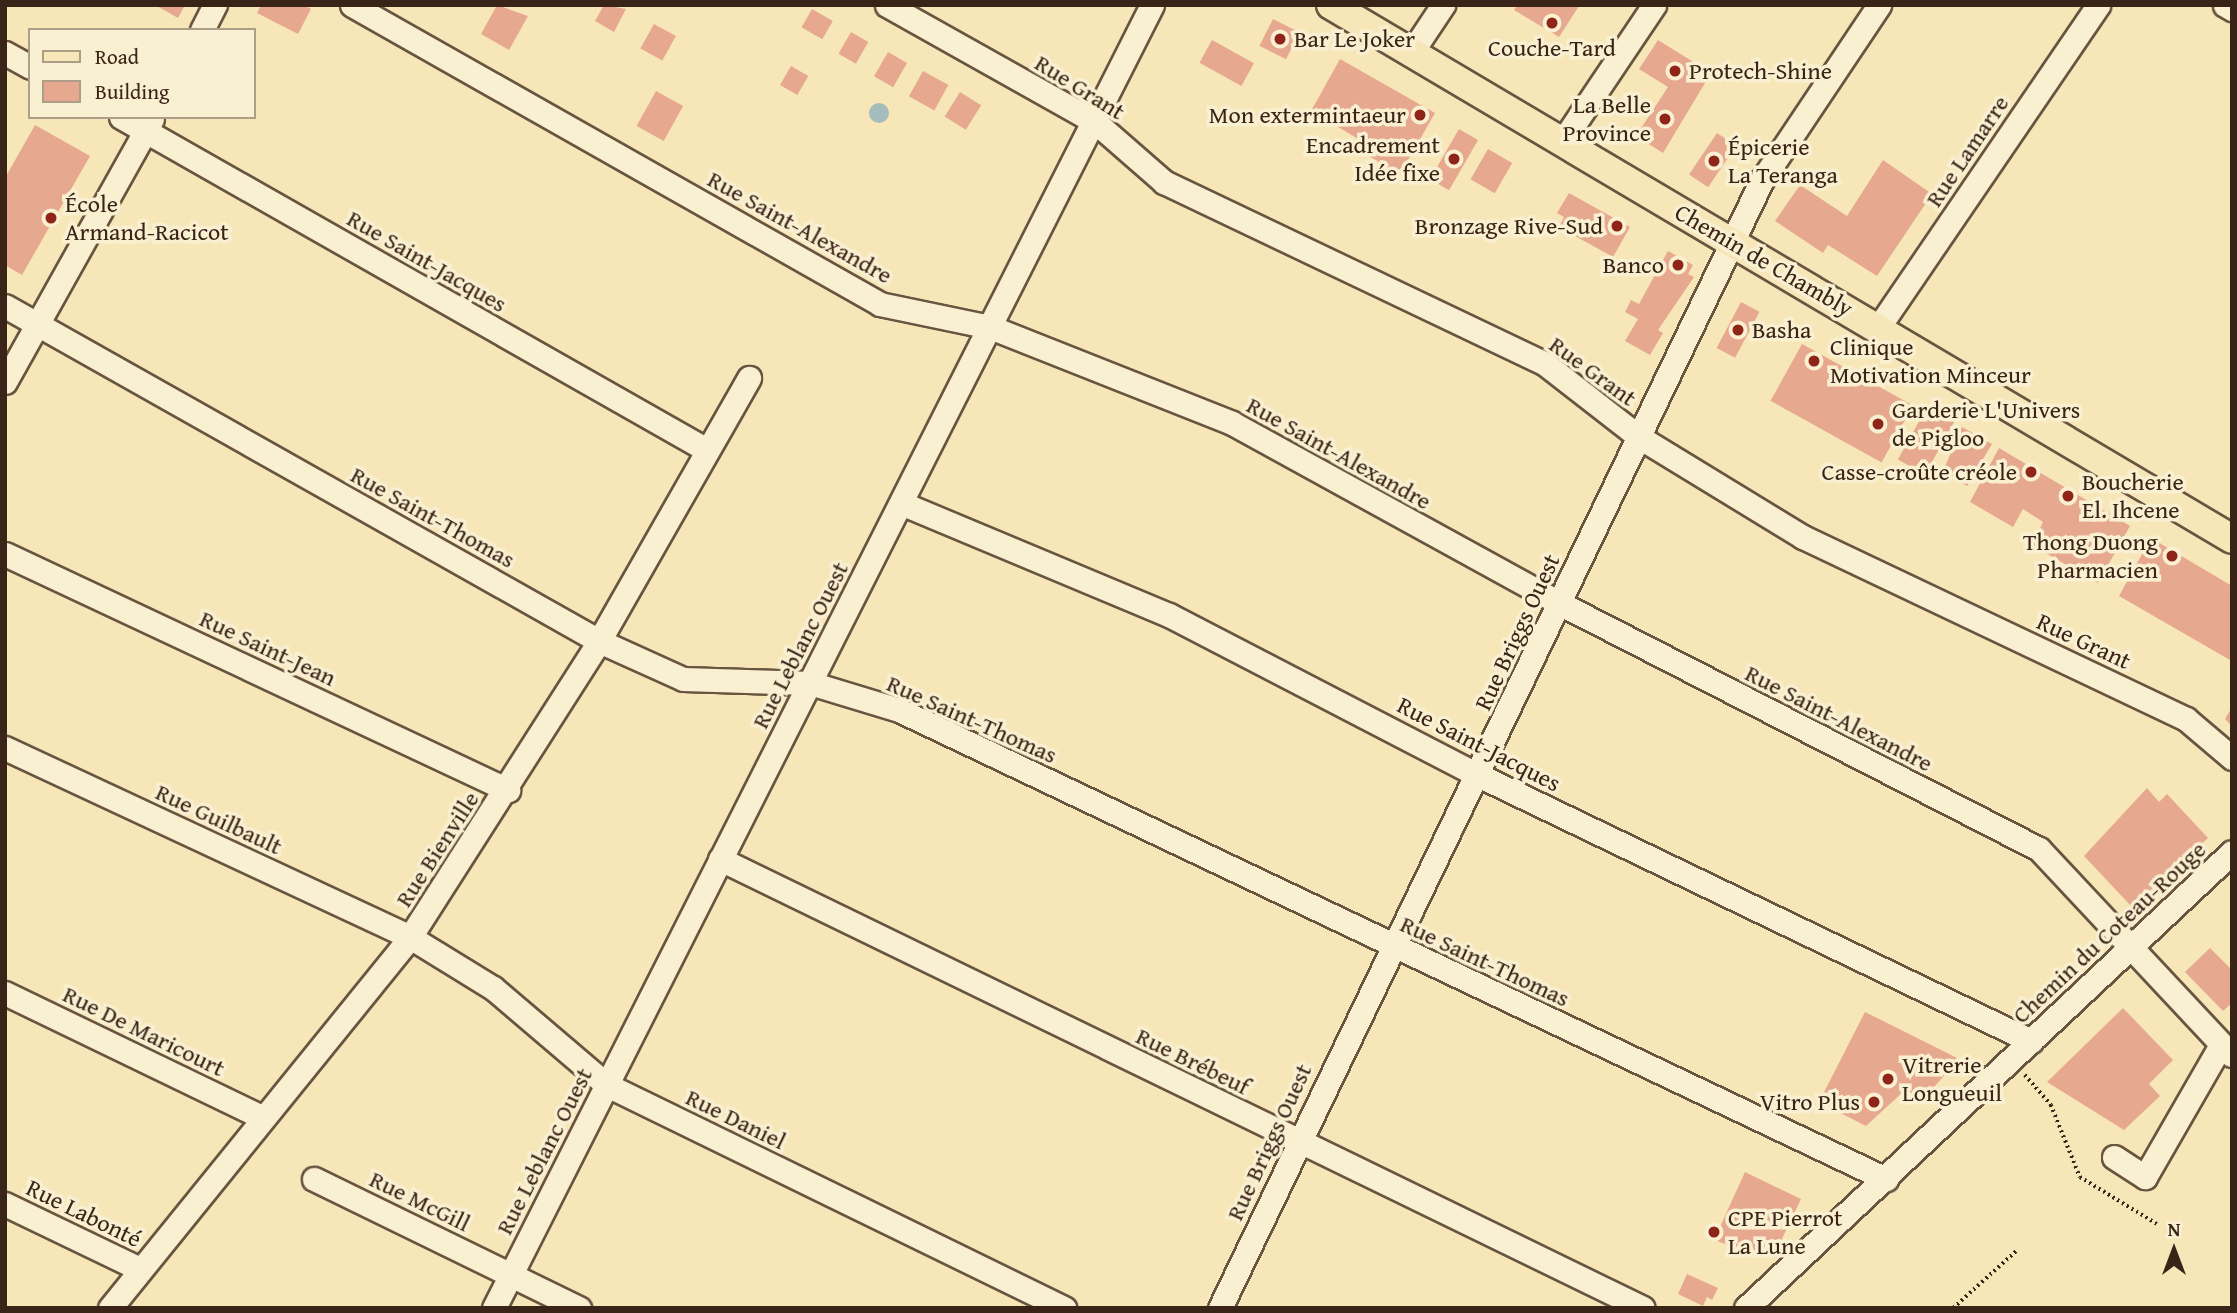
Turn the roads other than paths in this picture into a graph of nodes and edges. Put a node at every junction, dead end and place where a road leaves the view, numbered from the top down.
1 (215, 5) edge
2 (352, 5) edge
3 (887, 5) edge
4 (1152, 5) edge
5 (1331, 5) edge
6 (1443, 5) edge
7 (1654, 5) edge
8 (1879, 5) edge
9 (2098, 5) edge
10 (2225, 5) edge
11 (2232, 9) edge
12 (203, 28) edge
13 (5, 53) edge
14 (1411, 53) junction
15 (28, 66) edge
16 (129, 119) edge
17 (1094, 121) junction
18 (149, 124) edge
19 (1562, 142) junction
20 (1731, 243) junction
21 (5, 306) edge
22 (38, 324) junction
23 (1880, 325) junction
24 (989, 327) junction
25 (749, 379) dead end
26 (5, 382) edge
27 (1639, 437) junction
28 (707, 450) junction
29 (901, 503) junction
30 (2232, 539) edge
31 (5, 554) edge
32 (1559, 603) junction
33 (599, 641) junction
34 (810, 683) junction
35 (5, 748) edge
36 (2232, 758) edge
37 (1478, 775) junction
38 (508, 790) junction
39 (2232, 852) edge
40 (720, 859) junction
41 (410, 937) junction
42 (1391, 946) junction
43 (2133, 948) junction
44 (5, 993) edge
45 (2031, 1041) junction
46 (2226, 1050) edge
47 (607, 1085) junction
48 (260, 1115) junction
49 (1298, 1142) junction
50 (2114, 1157) dead end
51 (314, 1179) dead end
52 (1886, 1179) junction
53 (5, 1204) edge
54 (140, 1269) junction
55 (510, 1275) junction
56 (110, 1308) edge
57 (494, 1308) edge
58 (579, 1308) edge
59 (1064, 1308) edge
60 (1220, 1308) edge
61 (1643, 1308) edge
62 (1746, 1308) edge

1 - 12 street
2 - 24 street, Rue Saint-Alexandre
3 - 17 street, Rue Grant
4 - 17 street, Rue Leblanc Ouest
5 - 14 main road, Chemin de Chambly
6 - 14 street
7 - 19 street
8 - 20 street, Rue Briggs Ouest
9 - 23 street, Rue Lamarre
10 - 11 street
13 - 15 street
14 - 19 main road, Chemin de Chambly
16 - 18 street, Rue Saint-Jacques
17 - 24 street, Rue Leblanc Ouest
17 - 27 street, Rue Grant
18 - 22 street
18 - 28 street, Rue Saint-Jacques
19 - 20 main road, Chemin de Chambly
20 - 23 main road, Chemin de Chambly
20 - 27 street, Rue Briggs Ouest
21 - 22 street, Rue Saint-Thomas
22 - 26 street
22 - 33 street, Rue Saint-Thomas
23 - 30 main road, Chemin de Chambly
24 - 29 street, Rue Leblanc Ouest
24 - 32 street, Rue Saint-Alexandre
25 - 28 street, Rue Bienville
27 - 32 street, Rue Briggs Ouest
27 - 36 street, Rue Grant
28 - 33 street, Rue Bienville
29 - 34 street, Rue Leblanc Ouest
29 - 37 street, Rue Saint-Jacques
31 - 38 street, Rue Saint-Jean
32 - 37 street, Rue Briggs Ouest
32 - 43 street, Rue Saint-Alexandre
33 - 34 street, Rue Saint-Thomas
33 - 38 street, Rue Bienville
34 - 40 street, Rue Leblanc Ouest
34 - 42 street, Rue Saint-Thomas
35 - 41 street, Rue Guilbault
37 - 42 street, Rue Briggs Ouest
37 - 45 street, Rue Saint-Jacques
38 - 41 street, Rue Bienville
39 - 43 street, Chemin du Coteau-Rouge
40 - 47 street, Rue Leblanc Ouest
40 - 49 street, Rue Brébeuf
41 - 47 street, Rue Daniel
41 - 48 street, Rue Bienville
42 - 49 street, Rue Briggs Ouest
42 - 52 street, Rue Saint-Thomas
43 - 45 street, Chemin du Coteau-Rouge
43 - 46 street, Rue Saint-Alexandre
44 - 48 street, Rue De Maricourt
45 - 52 street, Chemin du Coteau-Rouge
46 - 50 street
47 - 55 street, Rue Leblanc Ouest
47 - 59 street, Rue Daniel
48 - 54 street, Rue Bienville
49 - 60 street, Rue Briggs Ouest
49 - 61 street, Rue Brébeuf
51 - 55 street, Rue McGill
52 - 62 street, Chemin du Coteau-Rouge
53 - 54 street, Rue Labonté
54 - 56 street, Rue Bienville
55 - 57 street, Rue Leblanc Ouest
55 - 58 street, Rue McGill

